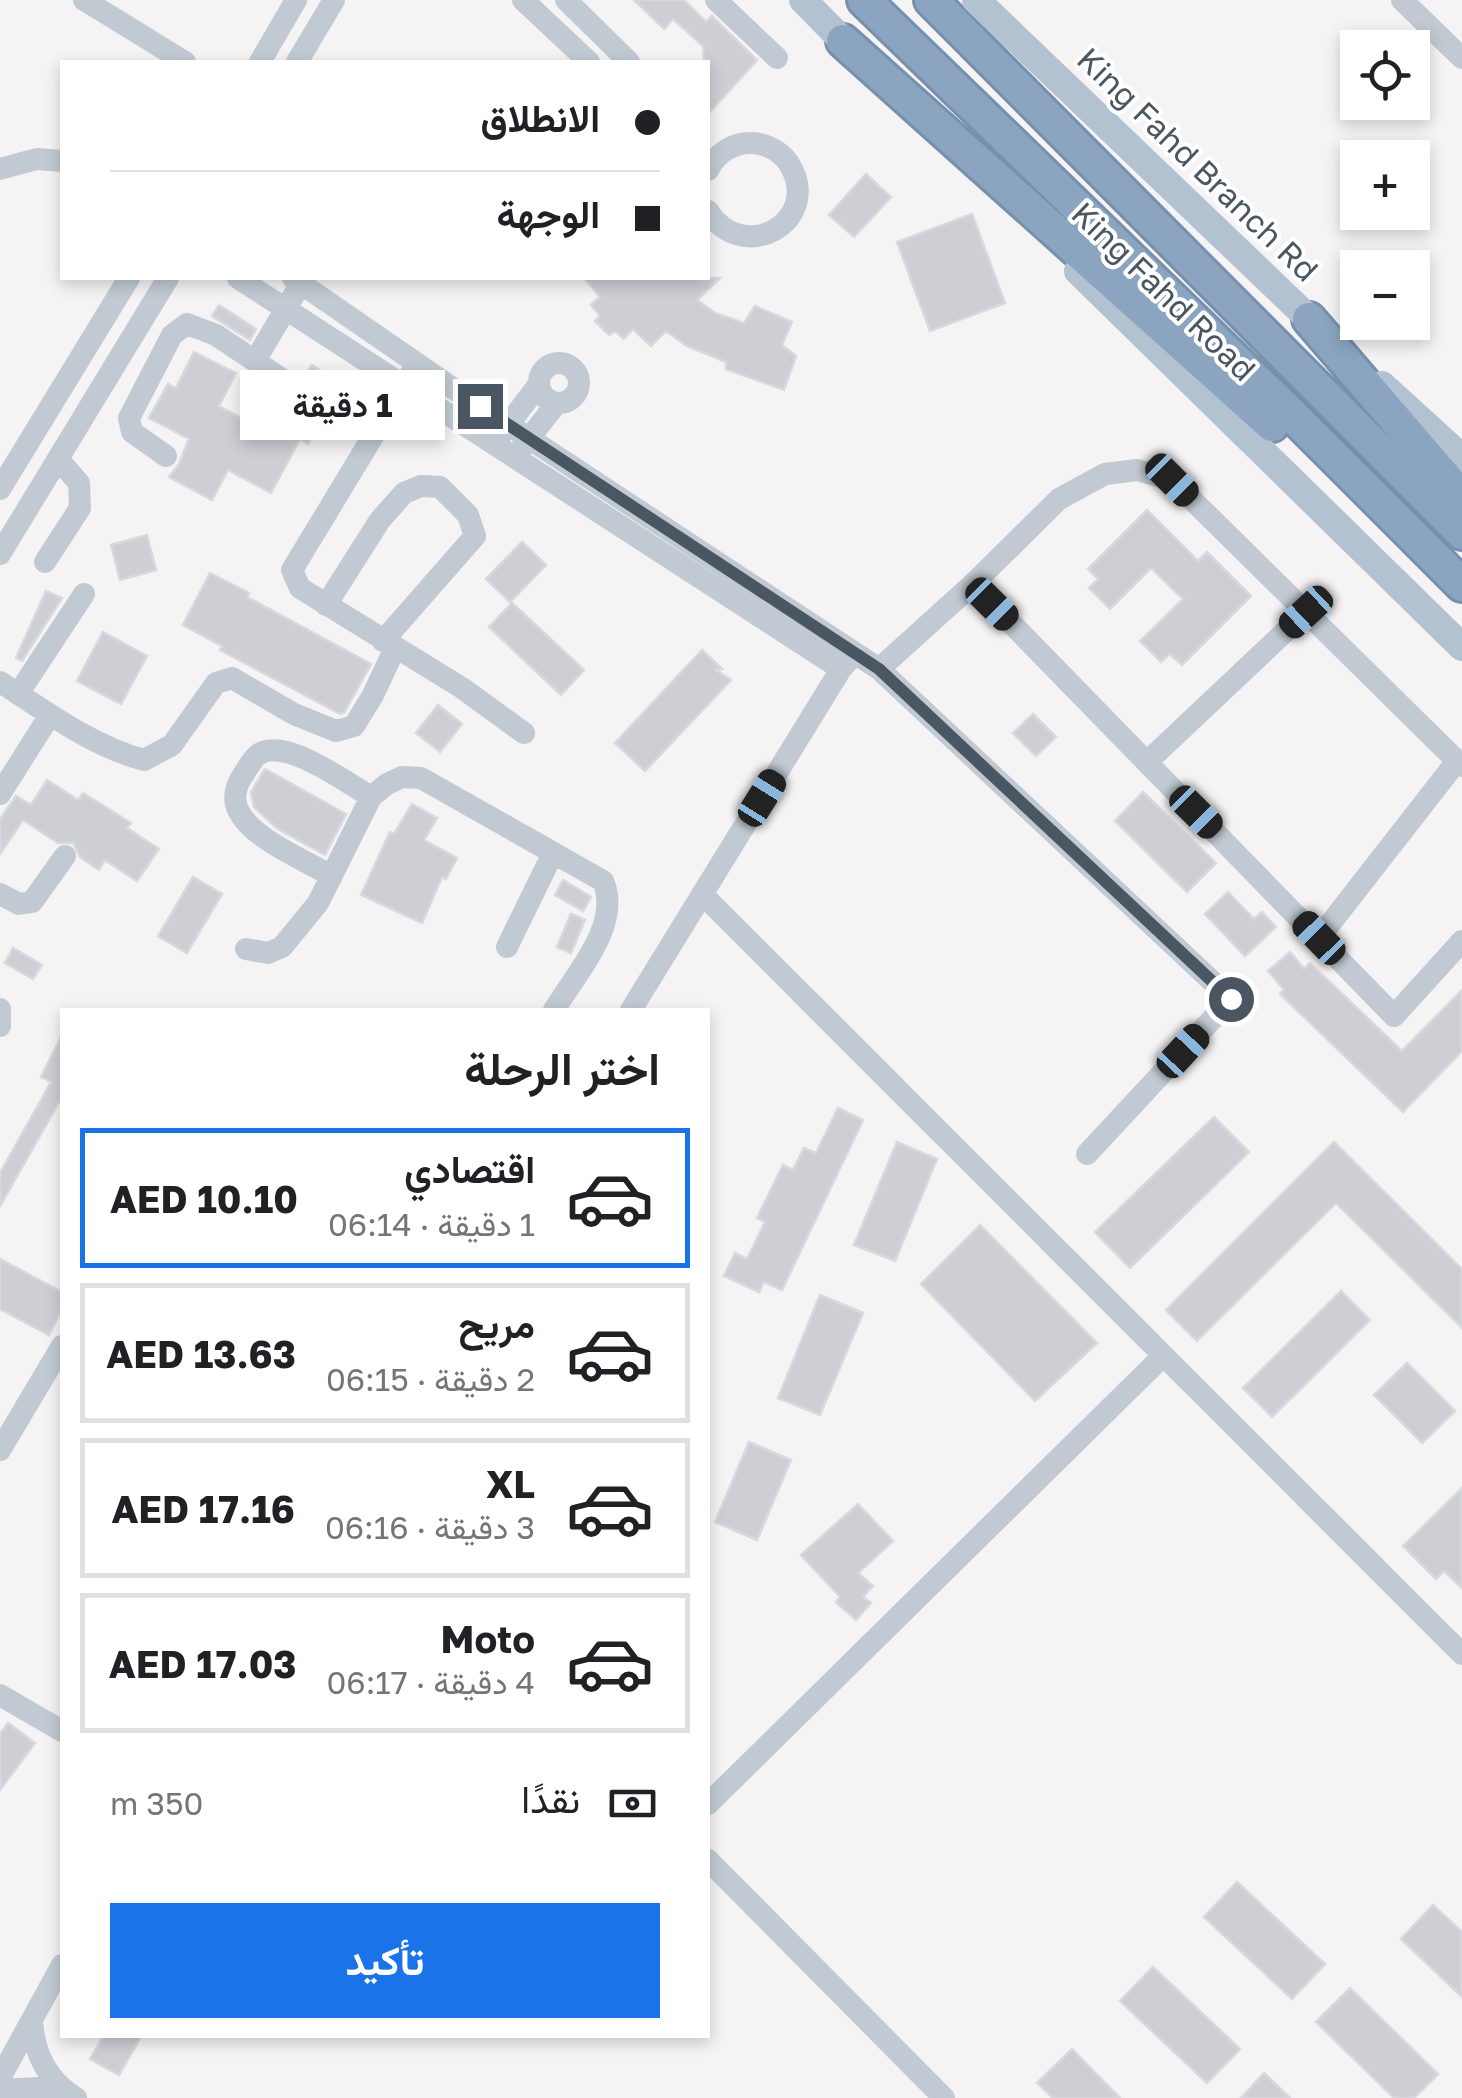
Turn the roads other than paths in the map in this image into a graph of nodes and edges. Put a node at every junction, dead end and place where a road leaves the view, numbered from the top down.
1 (84, 0) edge
2 (296, 0) edge
3 (334, 0) edge
4 (523, 0) edge
5 (566, 0) edge
6 (716, 0) edge
7 (803, 0) edge
8 (864, 0) edge
9 (931, 0) edge
10 (976, 0) edge
11 (1402, 0) edge
12 (843, 41) junction
13 (777, 58) dead end
14 (1462, 58) edge
15 (182, 60) edge
16 (261, 60) edge
17 (297, 60) edge
18 (588, 60) edge
19 (627, 60) edge
20 (716, 145) edge
21 (60, 162) edge
22 (0, 169) edge
23 (710, 214) edge
24 (128, 280) edge
25 (167, 280) edge
26 (241, 280) edge
27 (297, 281) edge
28 (286, 308) junction
29 (1309, 319) junction
30 (255, 361) junction
31 (417, 364) junction
32 (539, 384) junction
33 (404, 386) junction
34 (557, 402) junction
35 (328, 410) dead end
36 (517, 440) junction
37 (166, 456) dead end
38 (58, 458) junction
39 (1462, 458) edge
40 (0, 489) edge
41 (1462, 497) edge
42 (1462, 533) edge
43 (0, 554) edge
44 (45, 562) dead end
45 (972, 584) junction
46 (1462, 585) edge
47 (84, 594) dead end
48 (1462, 597) edge
49 (326, 605) junction
50 (1306, 612) junction
51 (389, 644) junction
52 (1462, 647) edge
53 (848, 661) junction
54 (879, 669) junction
55 (9, 688) edge
56 (50, 714) junction
57 (524, 733) dead end
58 (1147, 762) junction
59 (1460, 764) edge
60 (0, 794) edge
61 (372, 796) junction
62 (553, 852) junction
63 (65, 856) dead end
64 (332, 876) junction
65 (0, 894) edge
66 (702, 894) junction
67 (1319, 938) junction
68 (1462, 941) edge
69 (507, 947) dead end
70 (246, 950) dead end
71 (555, 1008) edge
72 (632, 1008) edge
73 (0, 1009) edge
74 (0, 1026) edge
75 (1087, 1154) dead end
76 (60, 1349) edge
77 (1163, 1356) junction
78 (0, 1450) edge
79 (1462, 1654) edge
80 (0, 1695) edge
81 (60, 1730) edge
82 (710, 1802) edge
83 (710, 1862) edge
84 (60, 1969) edge
85 (32, 2020) junction
86 (0, 2078) edge
87 (0, 2090) edge
88 (67, 2092) edge
89 (944, 2098) edge

1 - 15 street
2 - 16 street
3 - 17 street
4 - 18 street
5 - 19 street
6 - 13 street
7 - 12 main road
8 - 46 highway, King Fahd Road
9 - 42 highway, King Fahd Road
10 - 29 main road, King Fahd Branch Rd
11 - 14 street
12 - 48 highway
12 - 52 main road
20 - 23 street
21 - 22 street
24 - 40 street
25 - 38 street
26 - 28 street
27 - 28 street
27 - 31 street
28 - 30 street
28 - 33 street
29 - 39 main road, King Fahd Branch Rd
29 - 41 highway
30 - 35 street
30 - 37 street
31 - 33 street
31 - 36 street
32 - 34 street
32 - 34 street
32 - 36 street
33 - 36 street
33 - 49 street
34 - 36 street
36 - 53 street
38 - 43 street
38 - 44 street
45 - 50 street
45 - 54 street
45 - 58 street
47 - 55 street
49 - 51 street
49 - 51 street
50 - 58 street
50 - 59 street
51 - 56 street
51 - 57 street
53 - 54 street
53 - 66 street
54 - 75 street
55 - 56 street
56 - 60 street
58 - 67 street
59 - 67 street
61 - 62 street
61 - 64 street
61 - 64 street
62 - 69 street
62 - 71 street
63 - 65 street
64 - 70 street
66 - 72 street
66 - 77 street
67 - 68 street
73 - 74 street
76 - 78 street
77 - 79 street
77 - 82 street
80 - 81 street
83 - 89 street
84 - 85 street
85 - 86 street
85 - 88 street
87 - 88 street

